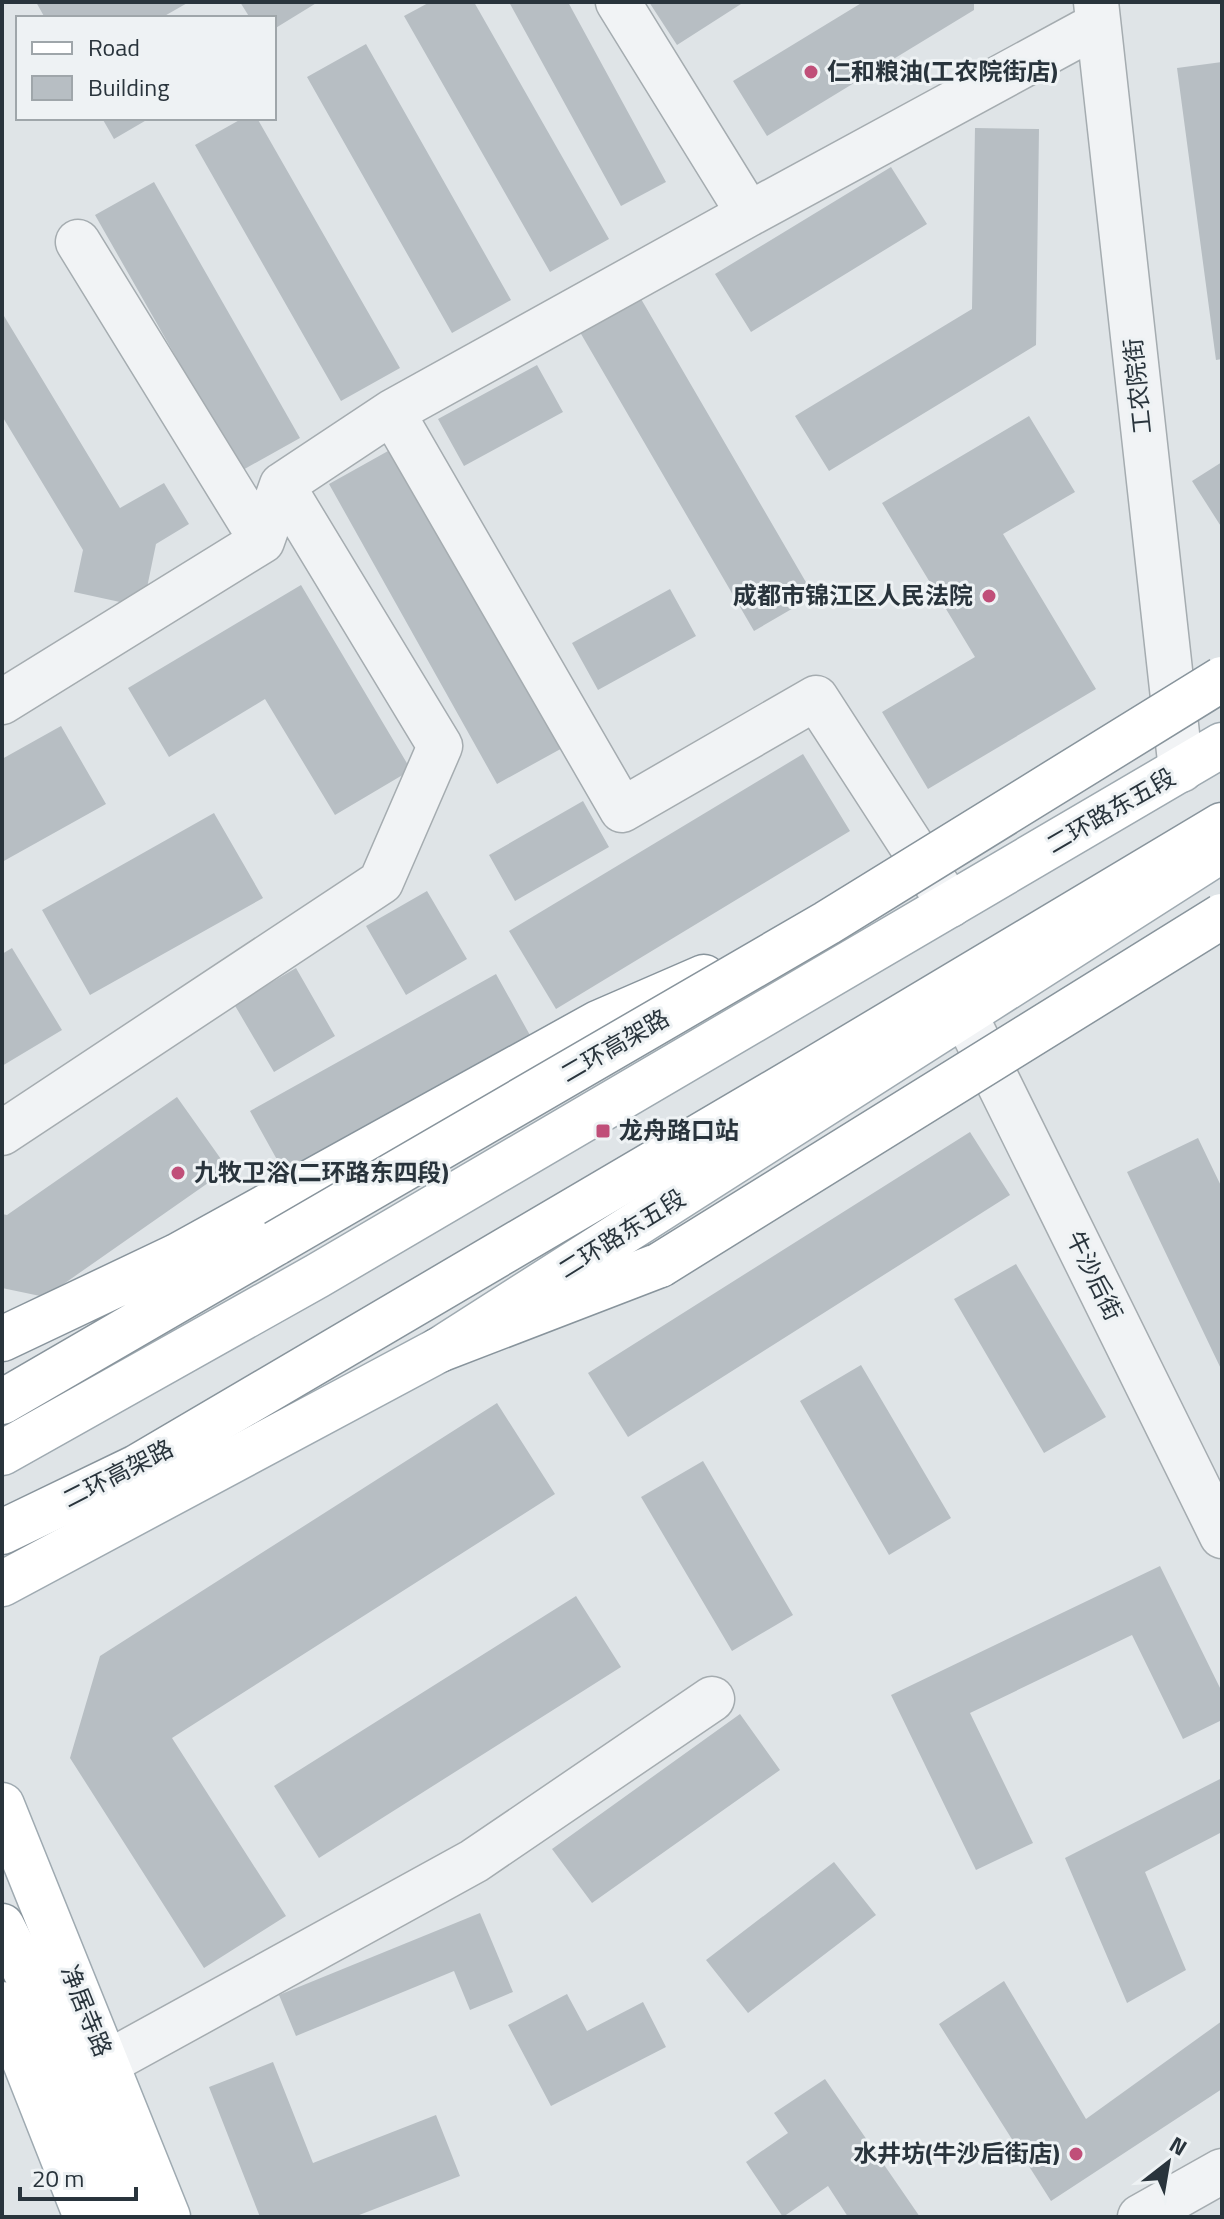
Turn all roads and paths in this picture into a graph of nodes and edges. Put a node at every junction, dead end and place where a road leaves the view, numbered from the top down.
1 (618, 2) edge
2 (1096, 14) edge
3 (749, 214) junction
4 (78, 242) dead end
5 (392, 412) junction
6 (282, 485) junction
7 (262, 541) junction
8 (1222, 679) edge
9 (2, 702) edge
10 (1222, 745) edge
11 (1181, 770) junction
12 (1222, 825) edge
13 (1222, 850) edge
14 (950, 905) junction
15 (1222, 916) edge
16 (827, 923) junction
17 (965, 1015) junction
18 (2, 1133) edge
19 (2, 1339) edge
20 (439, 1350) junction
21 (2, 1402) edge
22 (2, 1453) edge
23 (2, 1532) edge
24 (1222, 1536) edge
25 (2, 1584) edge
26 (712, 1699) dead end
27 (2, 1805) edge
28 (2, 1926) edge
29 (2, 2004) edge
30 (107, 2063) junction
31 (1222, 2171) edge
32 (86, 2217) edge
33 (131, 2217) edge
34 (168, 2217) edge
35 (1140, 2217) edge

1 - 3 street
2 - 3 street
2 - 11 street, 工农院街
3 - 5 street
4 - 7 street
5 - 6 street
5 - 14 street
6 - 7 street
6 - 18 street
7 - 9 street
8 - 16 main road, 二环高架路, bridge
10 - 11 main road, 二环路东五段
11 - 14 main road, 二环路东五段
12 - 23 main road, 二环高架路
13 - 17 main road, 二环路东五段
14 - 22 main road, 二环路东五段
15 - 20 main road, bridge
16 - 19 main road, bridge
16 - 21 main road, 二环高架路, bridge
17 - 20 main road, 二环路东五段
17 - 24 street, 牛沙后街
20 - 25 main road, 二环路东五段
26 - 30 street
27 - 30 main road, 净居寺路
28 - 33 main road
29 - 32 main road
30 - 34 main road, 净居寺路
31 - 35 street

